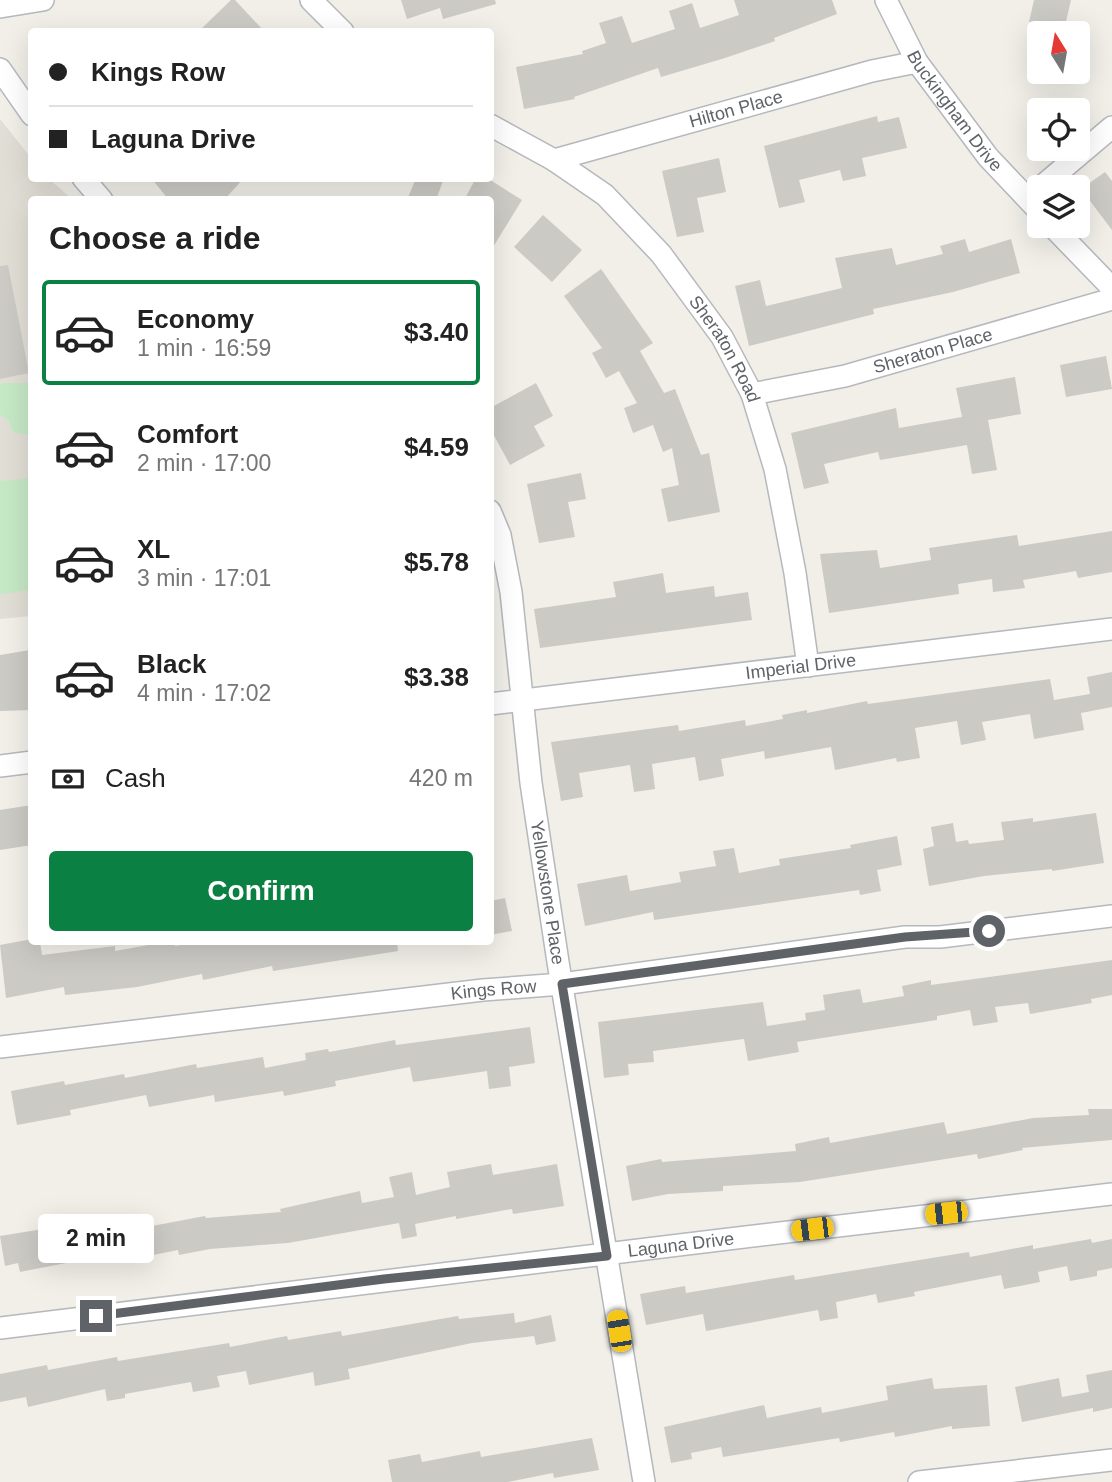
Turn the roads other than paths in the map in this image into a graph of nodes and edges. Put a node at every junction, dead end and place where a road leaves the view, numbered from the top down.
1 (43, 0) edge
2 (311, 0) edge
3 (886, 0) edge
4 (0, 7) edge
5 (339, 28) edge
6 (917, 62) junction
7 (0, 69) edge
8 (28, 109) edge
9 (494, 127) edge
10 (1112, 127) edge
11 (554, 160) junction
12 (1061, 175) edge
13 (87, 182) edge
14 (1027, 189) edge
15 (99, 196) edge
16 (1064, 238) edge
17 (1112, 288) edge
18 (1112, 299) edge
19 (752, 394) junction
20 (494, 521) edge
21 (1112, 629) edge
22 (808, 666) junction
23 (523, 699) junction
24 (494, 703) edge
25 (28, 762) edge
26 (0, 766) edge
27 (1112, 916) edge
28 (562, 984) junction
29 (0, 1048) edge
30 (1112, 1194) edge
31 (607, 1256) junction
32 (0, 1328) edge
33 (1112, 1460) edge
34 (644, 1482) edge
35 (919, 1482) edge

1 - 4 street
2 - 5 street
3 - 6 street, Buckingham Drive
6 - 11 street, Hilton Place
6 - 14 street, Buckingham Drive
7 - 8 street
9 - 11 street, Sheraton Road
10 - 12 street
11 - 19 street, Sheraton Road
13 - 15 street
16 - 17 street
18 - 19 street, Sheraton Place
19 - 22 street, Sheraton Road
20 - 23 street, Yellowstone Place
21 - 22 street, Imperial Drive
22 - 23 street, Imperial Drive
23 - 24 street, Imperial Drive
23 - 28 street, Yellowstone Place
25 - 26 street
27 - 28 street, Kings Row
28 - 29 street, Kings Row
28 - 31 street, Yellowstone Place
30 - 31 street, Laguna Drive
31 - 32 street, Laguna Drive
31 - 34 street, Yellowstone Place
33 - 35 street

